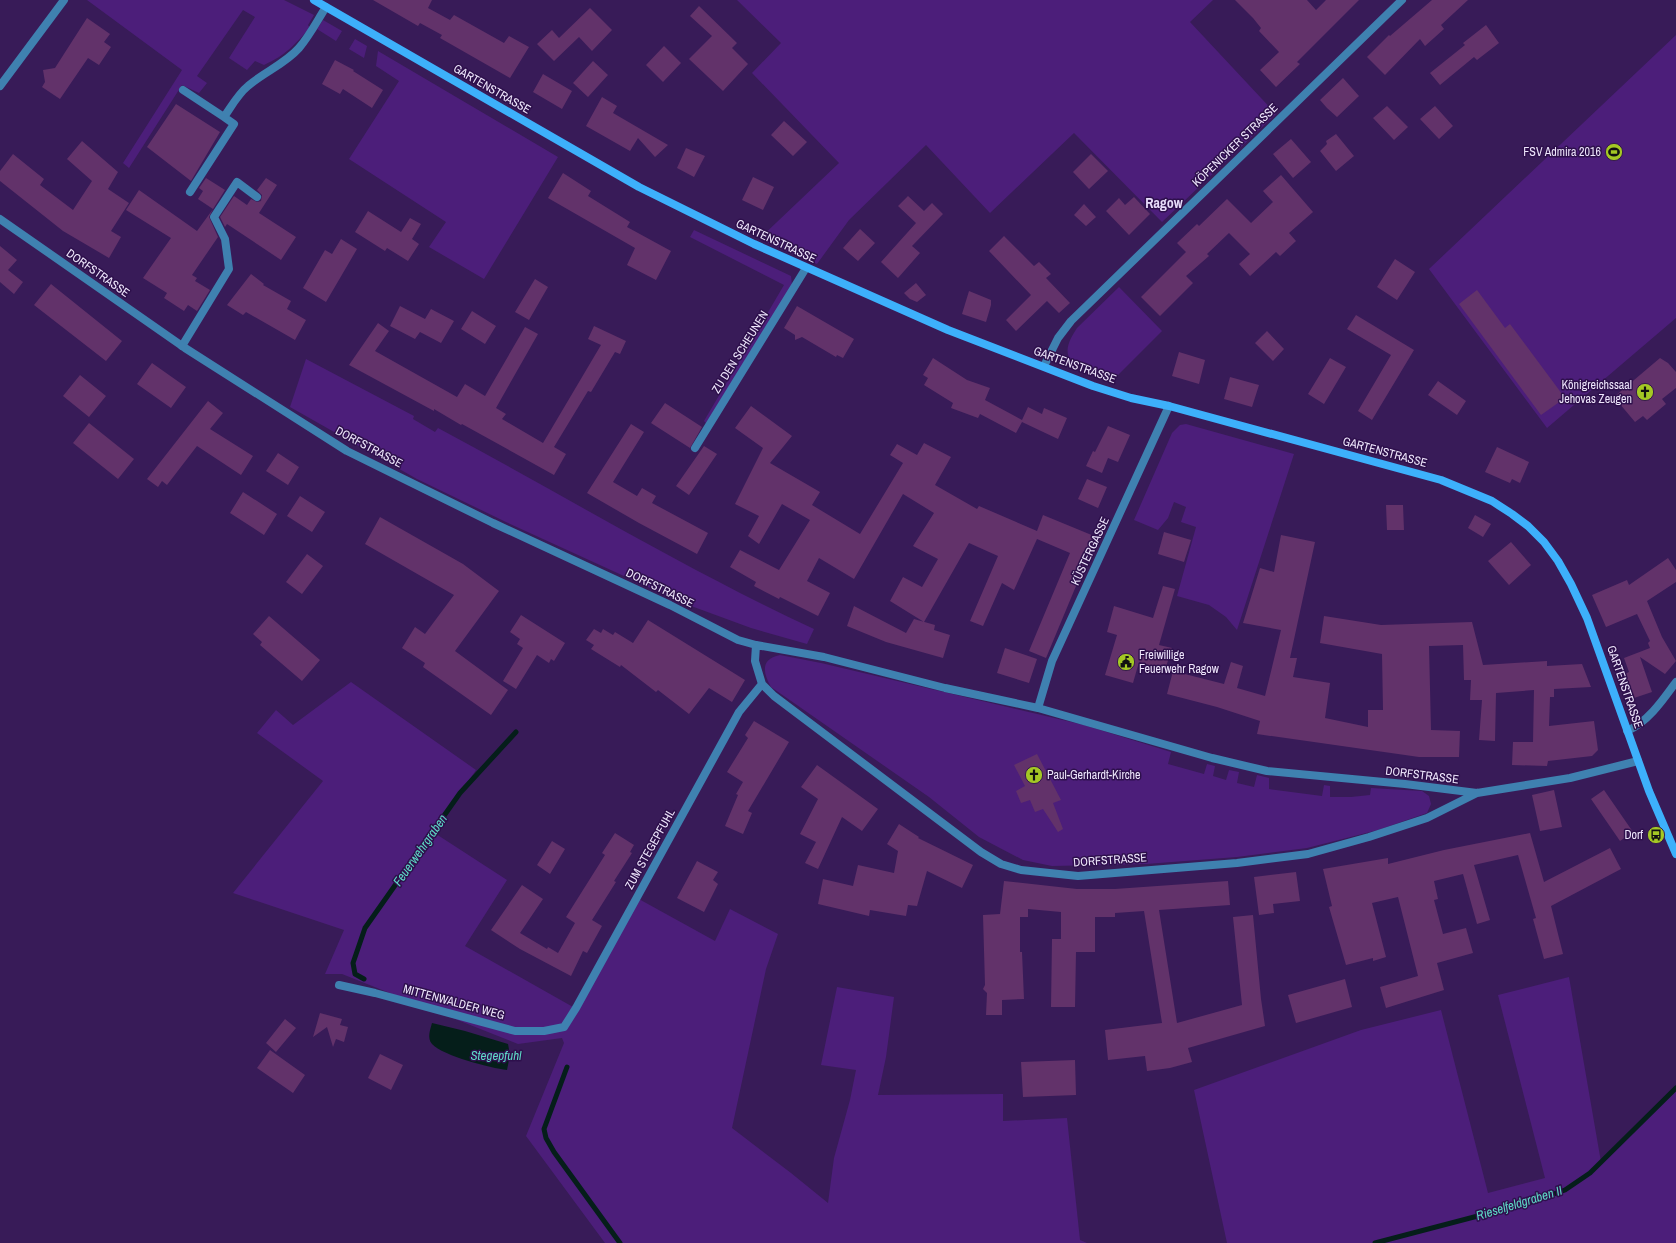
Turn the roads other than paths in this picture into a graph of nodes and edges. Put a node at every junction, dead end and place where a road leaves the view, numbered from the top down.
1 (64, 0) edge
2 (314, 0) edge
3 (1402, 0) edge
4 (326, 7) junction
5 (0, 86) edge
6 (183, 90) dead end
7 (224, 117) junction
8 (190, 192) dead end
9 (257, 197) dead end
10 (0, 219) edge
11 (806, 268) junction
12 (182, 346) junction
13 (1044, 366) junction
14 (1170, 406) junction
15 (695, 448) dead end
16 (756, 645) junction
17 (1676, 682) edge
18 (762, 684) junction
19 (1038, 708) junction
20 (1627, 731) junction
21 (1638, 761) junction
22 (1477, 794) junction
23 (1676, 854) edge
24 (339, 986) dead end
25 (564, 1027) joint

1 - 5 street
2 - 4 street, GARTENSTRASSE
3 - 13 street, KÖPENICKER STRASSE
4 - 7 street
4 - 11 street, GARTENSTRASSE
6 - 7 street
7 - 8 street
9 - 12 street
10 - 12 street, DORFSTRASSE
11 - 13 street, GARTENSTRASSE
11 - 15 street, ZU DEN SCHEUNEN
12 - 16 street, DORFSTRASSE
13 - 14 street, GARTENSTRASSE
14 - 19 street, KÜSTERGASSE
14 - 20 street, GARTENSTRASSE
16 - 18 street, DORFSTRASSE
16 - 19 street, DORFSTRASSE
17 - 20 street
18 - 22 street, DORFSTRASSE
18 - 25 street, ZUM STEGEPFUHL
19 - 22 street, DORFSTRASSE
20 - 21 street, GARTENSTRASSE
21 - 22 street, DORFSTRASSE
21 - 23 street, GARTENSTRASSE
24 - 25 street, MITTENWALDER WEG

